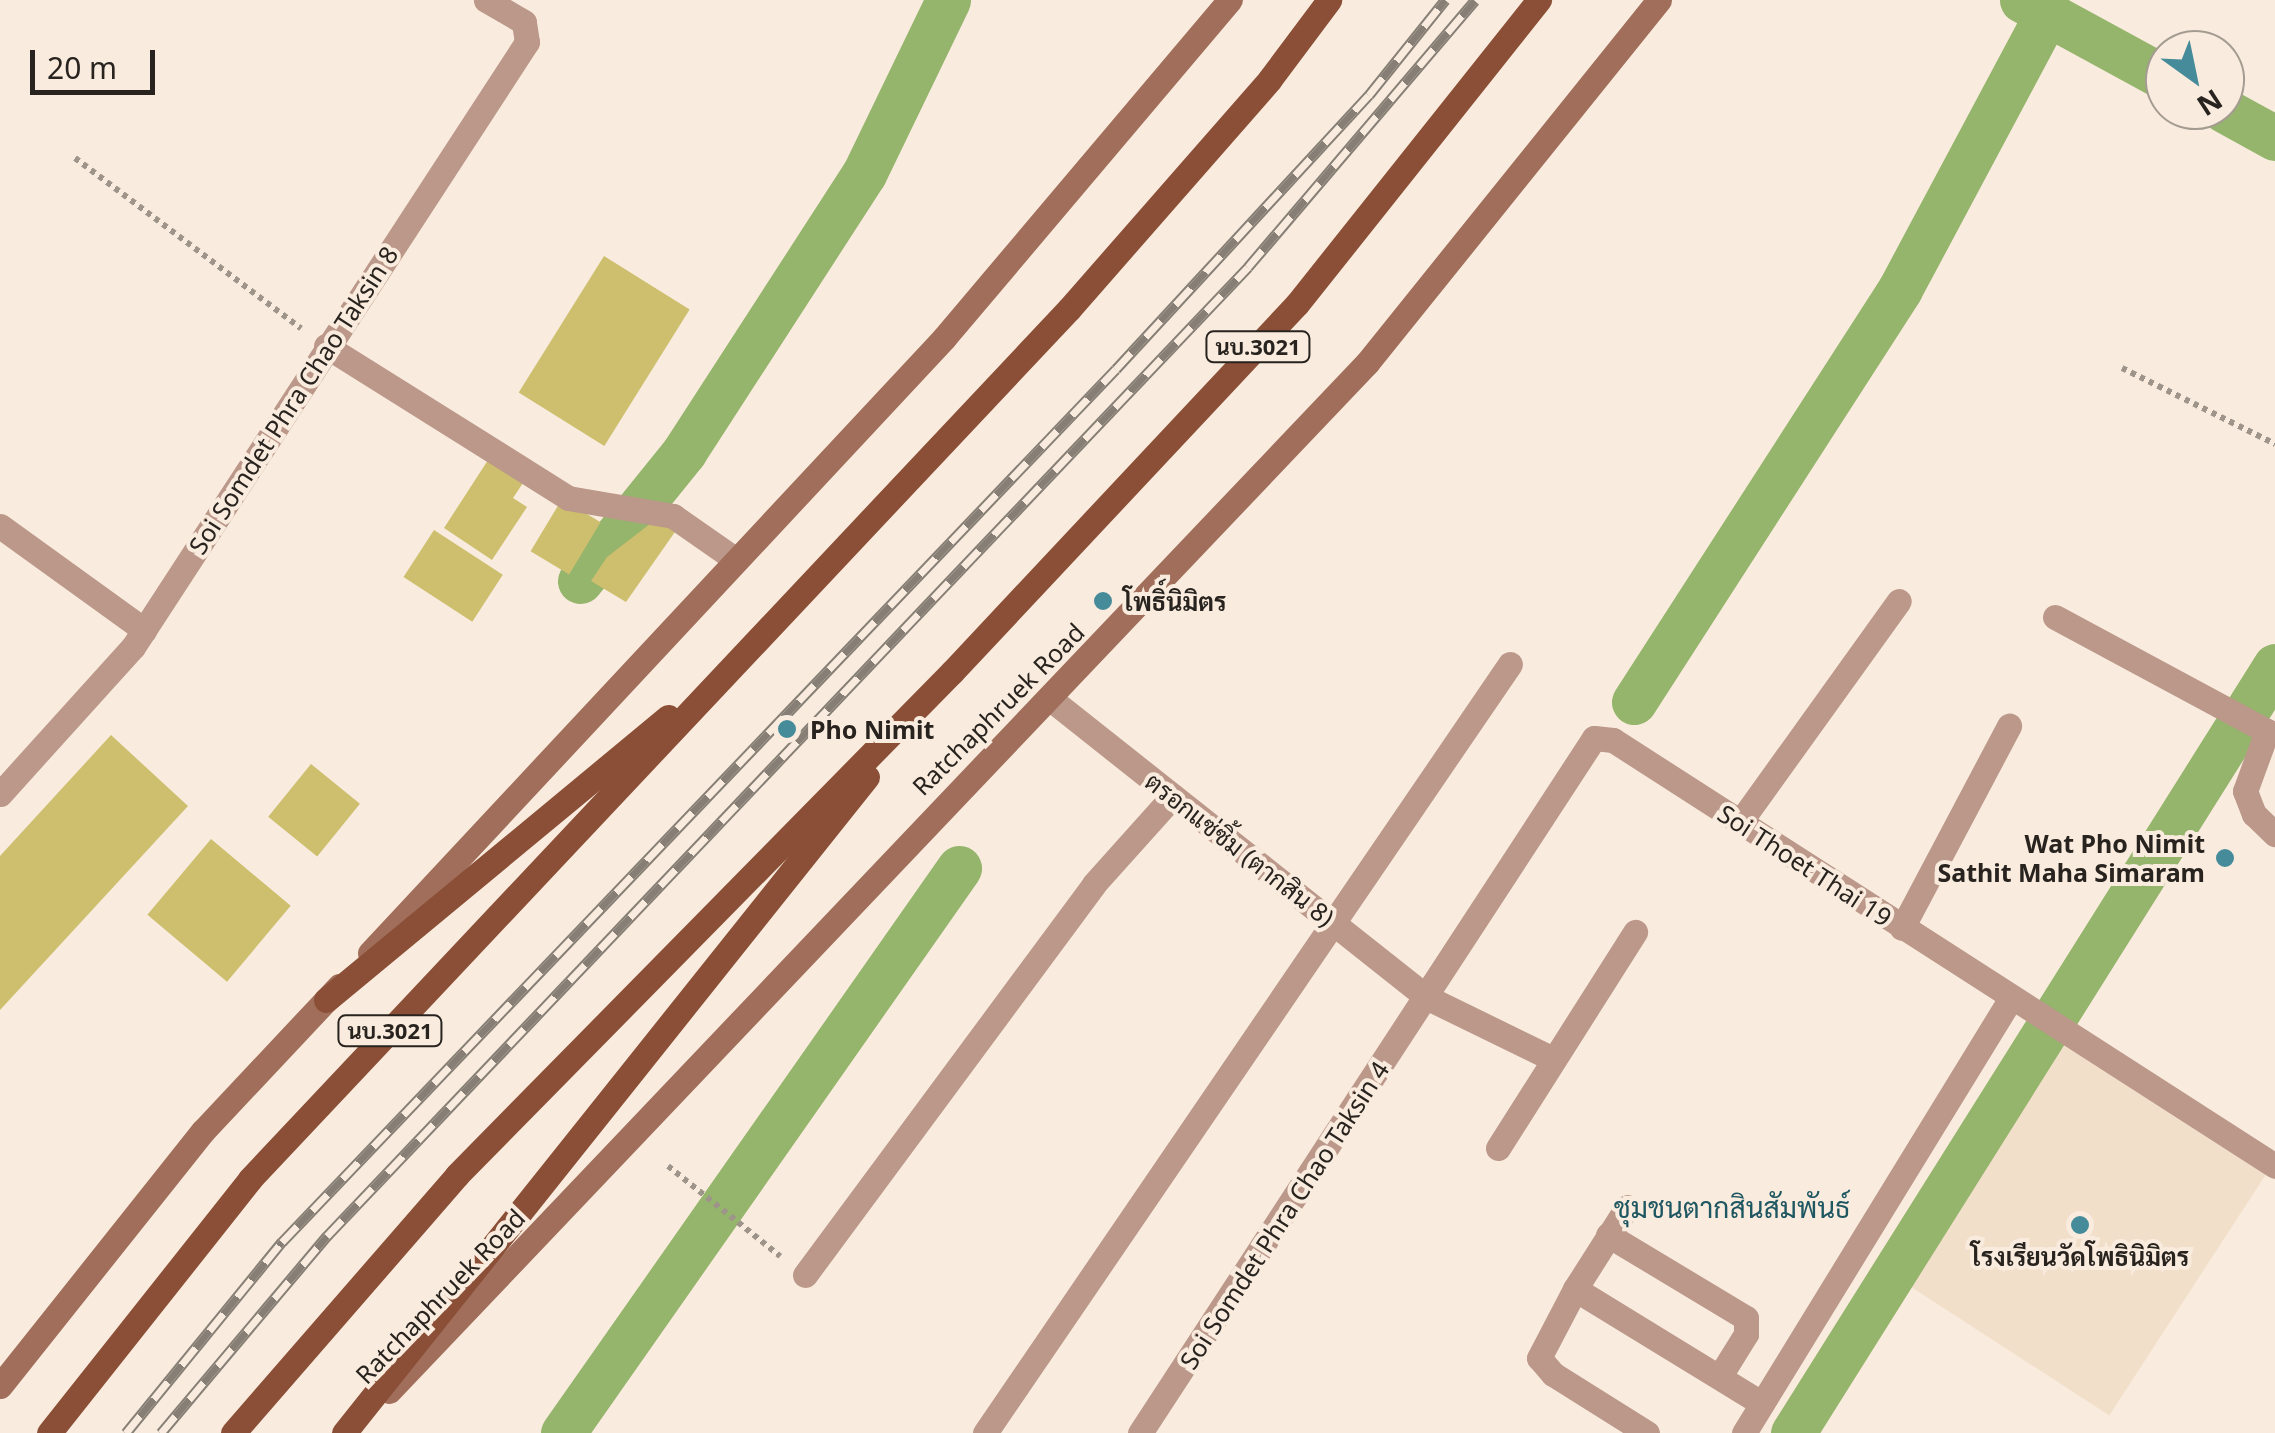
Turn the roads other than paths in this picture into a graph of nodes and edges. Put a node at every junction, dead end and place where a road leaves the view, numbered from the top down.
1 (486, 0) edge
2 (1230, 0) edge
3 (1329, 0) edge
4 (1539, 0) edge
5 (1659, 0) edge
6 (326, 346) junction
7 (0, 526) edge
8 (736, 560) junction
9 (1899, 601) dead end
10 (2054, 618) dead end
11 (144, 630) junction
12 (753, 647) junction
13 (1510, 664) dead end
14 (952, 672) junction
15 (1053, 701) junction
16 (2257, 721) edge
17 (2009, 726) dead end
18 (0, 794) edge
19 (1173, 796) junction
20 (1740, 822) junction
21 (2275, 834) edge
22 (1335, 924) junction
23 (1902, 928) junction
24 (1635, 932) dead end
25 (1428, 998) junction
26 (326, 1000) junction
27 (2020, 1005) junction
28 (1553, 1059) junction
29 (1498, 1148) dead end
30 (2275, 1166) edge
31 (1628, 1207) dead end
32 (1608, 1235) junction
33 (804, 1275) road end
34 (1575, 1289) junction
35 (1720, 1376) junction
36 (0, 1386) edge
37 (1761, 1402) junction
38 (49, 1433) edge
39 (233, 1433) edge
40 (347, 1433) edge
41 (984, 1433) edge
42 (1140, 1433) edge
43 (1647, 1433) edge
44 (1744, 1433) edge

1 - 6 street, Soi Somdet Phra Chao Taksin 8
2 - 8 main road, นบ.3021
3 - 12 main road, นบ.3021
4 - 14 main road, นบ.3021
5 - 15 main road, Ratchaphruek Road
6 - 8 street
6 - 11 street, Soi Somdet Phra Chao Taksin 8
7 - 11 street
8 - 26 main road, นบ.3021
9 - 20 street
10 - 16 street
11 - 18 street, Soi Somdet Phra Chao Taksin 8
12 - 26 main road
12 - 38 main road, นบ.3021
13 - 22 street
14 - 39 main road, นบ.3021
14 - 40 main road
15 - 19 street, ตรอกแซ่ซิ้ม (ตากสิน 8)
15 - 40 main road, Ratchaphruek Road
16 - 21 street
17 - 23 street
19 - 22 street, ตรอกแซ่ซิ้ม (ตากสิน 8)
19 - 33 street
20 - 23 street, Soi Thoet Thai 19
20 - 25 street, Soi Thoet Thai 19
22 - 25 street, ตรอกแซ่ซิ้ม (ตากสิน 8)
22 - 41 street
23 - 27 street, Soi Thoet Thai 19
24 - 28 street
25 - 28 street, ตรอกแซ่ซิ้ม (ตากสิน 8)
25 - 42 street, Soi Somdet Phra Chao Taksin 4
26 - 36 main road, นบ.3021
27 - 30 street, Soi Thoet Thai 19
27 - 37 street
28 - 29 street
31 - 32 street
32 - 34 street
32 - 35 street
34 - 35 street
34 - 43 street
35 - 37 street
37 - 44 street

